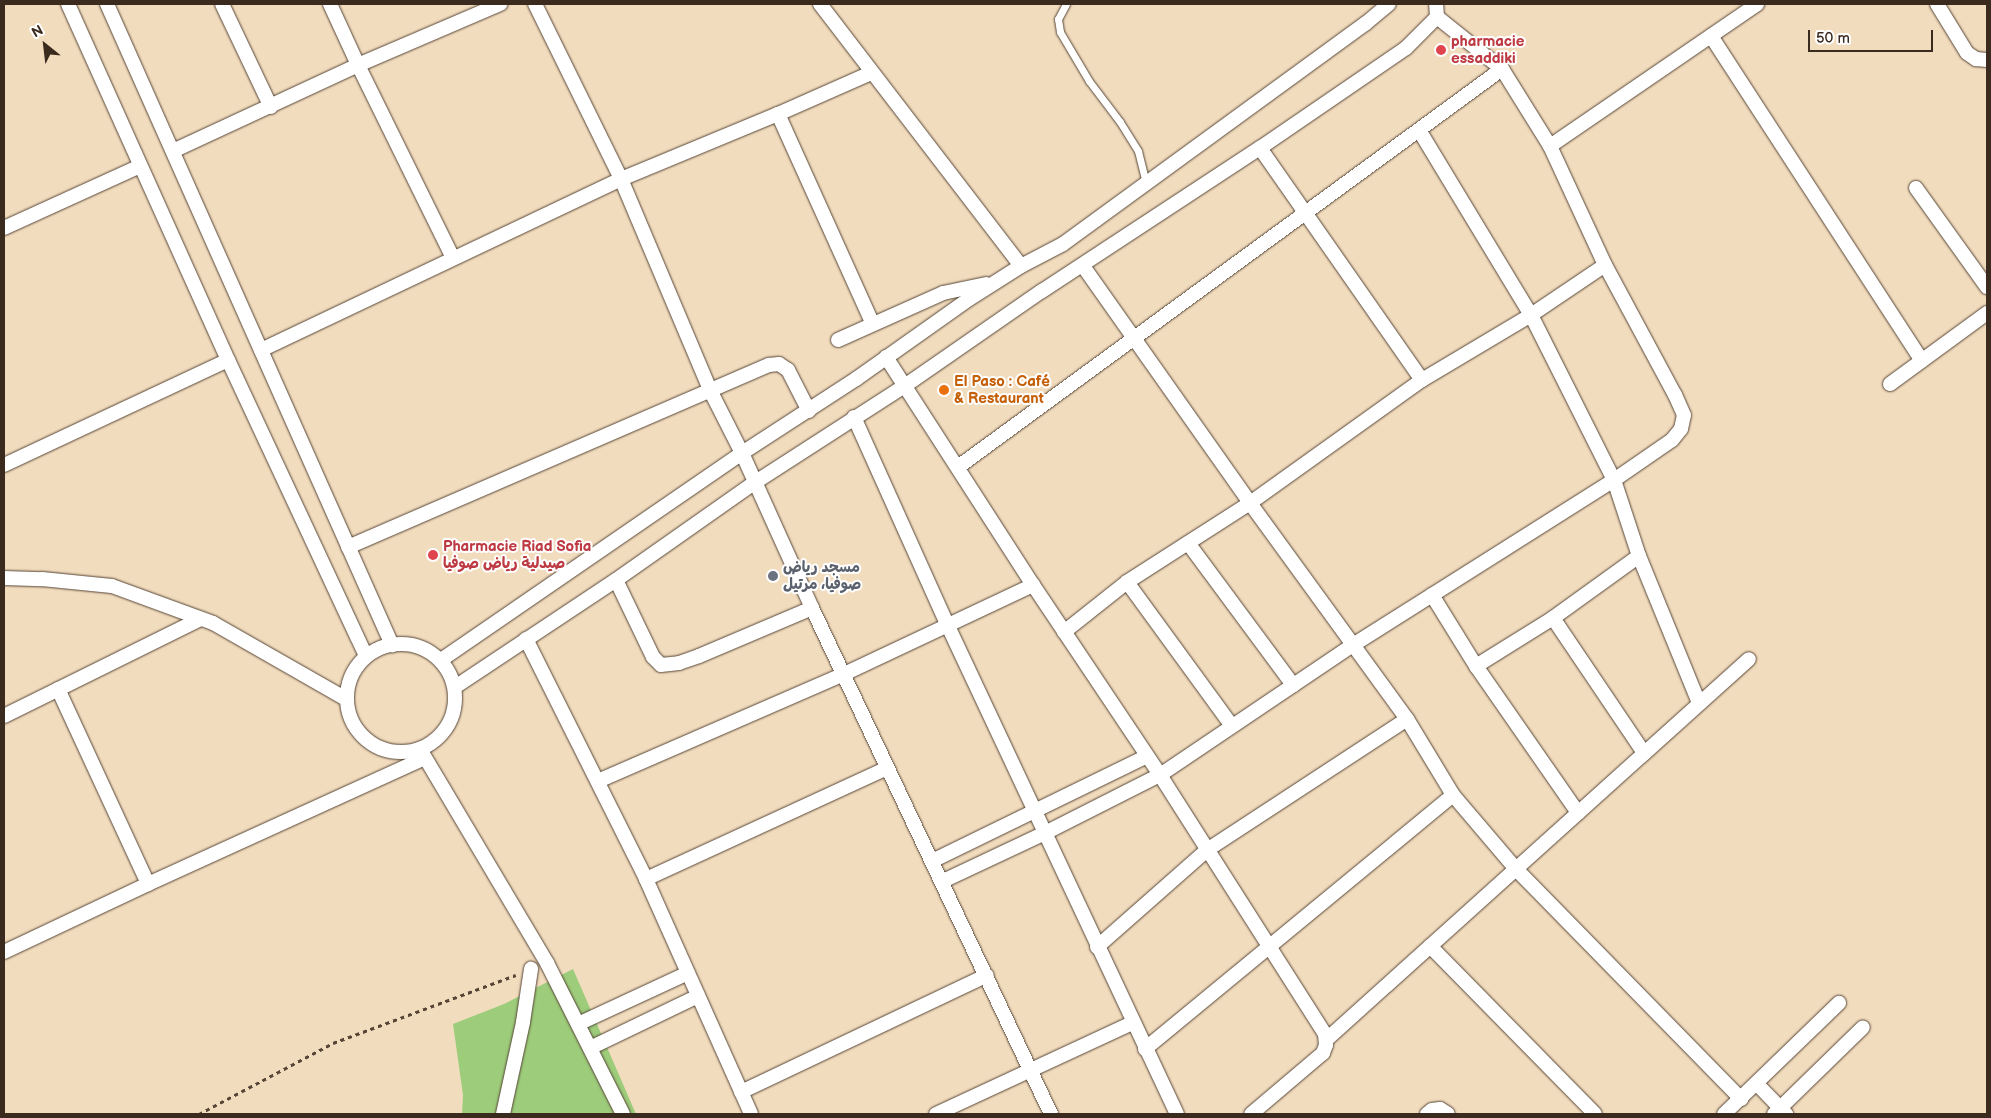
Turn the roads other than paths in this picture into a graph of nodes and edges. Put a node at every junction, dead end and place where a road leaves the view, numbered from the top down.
1 (68, 4) edge
2 (107, 4) edge
3 (222, 4) edge
4 (330, 4) edge
5 (500, 4) edge
6 (535, 4) edge
7 (820, 4) edge
8 (1066, 4) edge
9 (1389, 4) edge
10 (1757, 4) edge
11 (1936, 4) edge
12 (1436, 10) edge
13 (1711, 36) junction
14 (1987, 60) edge
15 (358, 65) junction
16 (1502, 69) junction
17 (871, 73) junction
18 (271, 107) junction
19 (778, 114) junction
20 (1418, 130) junction
21 (1550, 146) junction
22 (1260, 148) junction
23 (173, 151) junction
24 (140, 166) junction
25 (621, 178) junction
26 (1146, 184) junction
27 (1916, 188) dead end
28 (1305, 213) junction
29 (4, 228) edge
30 (453, 258) junction
31 (1605, 265) junction
32 (1021, 266) junction
33 (1083, 266) junction
34 (994, 283) junction
35 (1987, 287) edge
36 (1531, 315) junction
37 (1986, 316) edge
38 (873, 324) junction
39 (1133, 339) junction
40 (838, 340) dead end
41 (261, 350) junction
42 (886, 357) junction
43 (228, 360) junction
44 (1922, 361) junction
45 (1422, 380) junction
46 (1890, 384) dead end
47 (906, 385) junction
48 (710, 390) junction
49 (809, 411) junction
50 (854, 417) junction
51 (742, 453) junction
52 (4, 465) edge
53 (958, 467) junction
54 (1614, 480) junction
55 (754, 483) junction
56 (1250, 504) junction
57 (1188, 543) junction
58 (348, 547) junction
59 (1639, 556) junction
60 (4, 578) edge
61 (616, 580) junction
62 (1127, 582) junction
63 (1033, 585) junction
64 (1432, 595) junction
65 (812, 608) junction
66 (1553, 618) junction
67 (200, 619) junction
68 (948, 626) junction
69 (1064, 632) junction
70 (526, 639) junction
71 (392, 645) junction
72 (1353, 645) junction
73 (366, 656) junction
74 (1749, 659) dead end
75 (441, 660) junction
76 (1476, 666) junction
77 (844, 674) junction
78 (1293, 685) junction
79 (455, 687) junction
80 (58, 689) junction
81 (346, 699) junction
82 (1700, 703) junction
83 (4, 716) edge
84 (1407, 719) junction
85 (1232, 726) junction
86 (423, 753) junction
87 (1644, 753) junction
88 (1147, 756) junction
89 (887, 768) junction
90 (1160, 775) junction
91 (598, 781) junction
92 (1453, 795) junction
93 (1035, 811) junction
94 (1578, 813) junction
95 (1045, 833) junction
96 (1207, 850) junction
97 (932, 861) junction
98 (1516, 869) junction
99 (646, 879) junction
100 (943, 881) junction
101 (148, 884) junction
102 (1430, 946) junction
103 (1097, 947) junction
104 (1269, 948) junction
105 (4, 952) edge
106 (531, 969) road end
107 (688, 973) junction
108 (987, 975) junction
109 (698, 996) junction
110 (1839, 1003) dead end
111 (1132, 1023) junction
112 (578, 1024) junction
113 (1863, 1027) dead end
114 (1326, 1040) junction
115 (590, 1048) junction
116 (1145, 1049) junction
117 (1031, 1071) junction
118 (1757, 1084) junction
119 (741, 1092) junction
120 (1741, 1099) junction
121 (1780, 1112) edge
122 (503, 1114) edge
123 (623, 1114) edge
124 (751, 1114) edge
125 (936, 1114) edge
126 (1051, 1114) edge
127 (1177, 1114) edge
128 (1252, 1114) edge
129 (1427, 1114) edge
130 (1448, 1114) edge
131 (1595, 1114) edge
132 (1724, 1114) edge

1 - 24 street
2 - 23 street
3 - 18 street
4 - 15 street
5 - 15 street
6 - 25 street
7 - 17 street
8 - 26 lane
9 - 26 street
10 - 13 street
11 - 14 street
12 - 16 street
12 - 22 street
13 - 21 street
13 - 44 street
15 - 18 street
15 - 30 street
16 - 20 street
16 - 21 street
17 - 19 street
17 - 32 street
18 - 23 street
19 - 25 street
19 - 38 street
20 - 28 street
20 - 36 street
21 - 31 street
22 - 28 street
22 - 33 street
23 - 41 street
24 - 29 street
24 - 43 street
25 - 30 street
25 - 48 street
26 - 32 street
27 - 35 street
28 - 39 street
28 - 45 street
30 - 41 street
31 - 36 street
31 - 54 street
32 - 34 street
33 - 39 street
33 - 47 street
34 - 38 street
34 - 42 street
36 - 45 street
36 - 54 street
37 - 44 street
38 - 40 street
39 - 53 street
39 - 56 street
41 - 58 street
42 - 47 street
42 - 49 street
43 - 52 street
43 - 73 street
44 - 46 street
45 - 56 street
47 - 50 street
47 - 53 street
48 - 49 street
48 - 51 street
48 - 58 street
49 - 51 street
50 - 55 street
50 - 68 street
51 - 55 street
51 - 75 street
53 - 63 street
54 - 59 street
54 - 64 street
55 - 61 street
55 - 65 street
56 - 57 street
56 - 72 street
57 - 62 street
57 - 78 street
58 - 71 street
59 - 66 street
59 - 82 street
60 - 67 street
61 - 65 street
61 - 70 street
62 - 69 street
62 - 85 street
63 - 68 street
63 - 69 street
64 - 72 street
64 - 76 street
65 - 77 street
66 - 76 street
66 - 87 street
67 - 80 street
67 - 81 street
68 - 77 street
68 - 93 street
69 - 88 street
70 - 79 street
70 - 91 street
71 - 73 street
71 - 75 street
72 - 78 street
72 - 84 street
73 - 81 street
74 - 82 street
75 - 79 street
76 - 94 street
77 - 89 street
77 - 91 street
78 - 85 street
79 - 86 street
80 - 83 street
80 - 101 street
81 - 86 street
82 - 87 street
84 - 92 street
84 - 96 street
85 - 90 street
86 - 101 street
86 - 112 street
87 - 94 street
88 - 90 street
88 - 93 street
89 - 97 street
89 - 99 street
90 - 95 street
90 - 96 street
91 - 99 street
92 - 98 street
92 - 104 street
93 - 95 street
93 - 97 street
94 - 98 street
95 - 100 street
95 - 103 street
96 - 103 street
96 - 104 street
97 - 100 street
98 - 102 street
98 - 120 street
99 - 107 street
100 - 108 street
101 - 105 street
102 - 114 street
102 - 131 street
103 - 111 street
104 - 114 street
104 - 116 street
106 - 122 street
107 - 109 street
107 - 112 street
108 - 117 street
108 - 119 street
109 - 115 street
109 - 119 street
110 - 118 street
111 - 116 street
111 - 117 street
112 - 115 street
113 - 121 street
114 - 128 street
115 - 123 street
116 - 127 street
117 - 125 street
117 - 126 street
118 - 120 street
118 - 121 street
119 - 124 street
120 - 132 street
129 - 130 street

